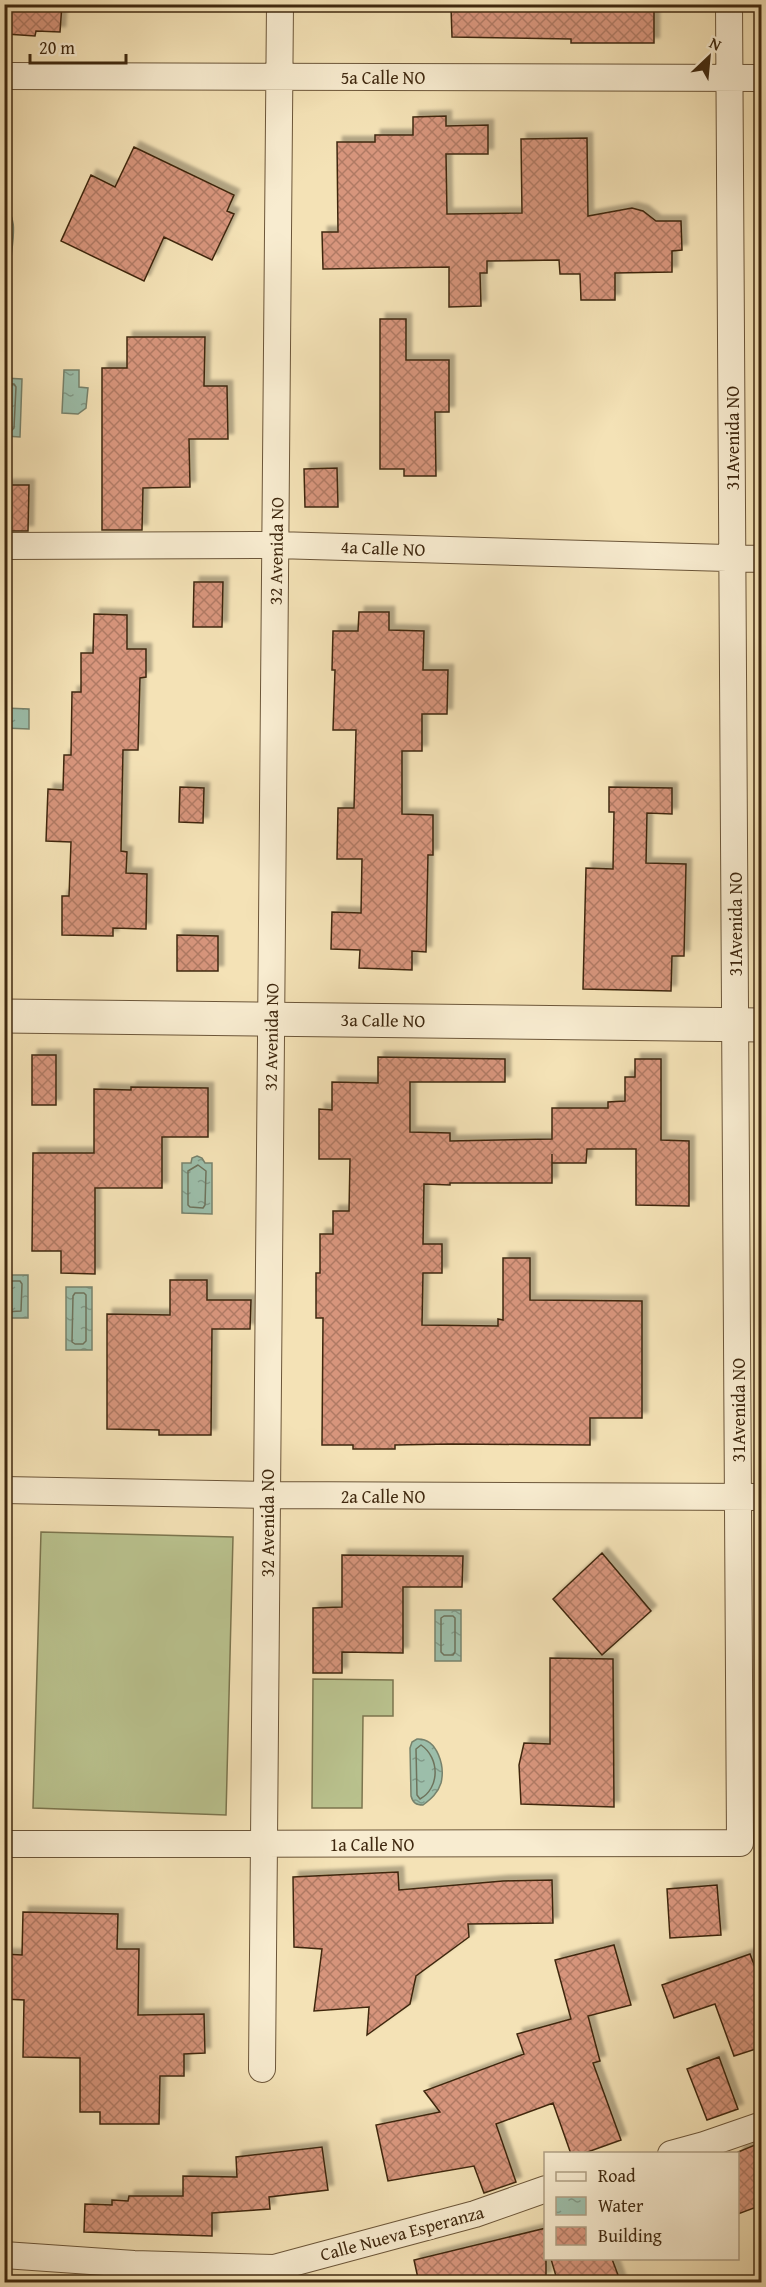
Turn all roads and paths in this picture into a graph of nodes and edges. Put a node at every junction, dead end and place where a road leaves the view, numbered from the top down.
1 (280, 4) edge
2 (729, 4) edge
3 (4, 76) edge
4 (280, 76) junction
5 (730, 78) junction
6 (762, 78) edge
7 (276, 545) junction
8 (4, 546) edge
9 (733, 559) junction
10 (762, 559) edge
11 (4, 1016) edge
12 (271, 1019) junction
13 (748, 1025) edge
14 (4, 1490) edge
15 (267, 1495) junction
16 (750, 1497) edge
17 (740, 1843) joint
18 (4, 1844) edge
19 (264, 1844) junction
20 (262, 2069) dead end
21 (762, 2125) edge
22 (677, 2152) edge
23 (544, 2191) edge
24 (4, 2255) edge

1 - 4 street, 32 Avenida NO
2 - 5 street, 31Avenida NO
3 - 4 street, 5a Calle NO
4 - 5 street, 5a Calle NO
4 - 7 street, 32 Avenida NO
5 - 6 street, 5a Calle NO
5 - 9 street, 31Avenida NO
7 - 8 street, 4a Calle NO
7 - 9 street, 4a Calle NO
7 - 12 street, 32 Avenida NO
9 - 10 street, 4a Calle NO
9 - 13 street, 31Avenida NO
11 - 12 street, 3a Calle NO
12 - 13 street, 3a Calle NO
12 - 15 street, 32 Avenida NO
13 - 16 street, 31Avenida NO
14 - 15 street, 2a Calle NO
15 - 16 street, 2a Calle NO
15 - 19 street, 32 Avenida NO
16 - 17 street, 31Avenida NO
17 - 19 street, 1a Calle NO
18 - 19 street, 1a Calle NO
19 - 20 street, 32 Avenida NO
21 - 22 street
23 - 24 street, Calle Nueva Esperanza

